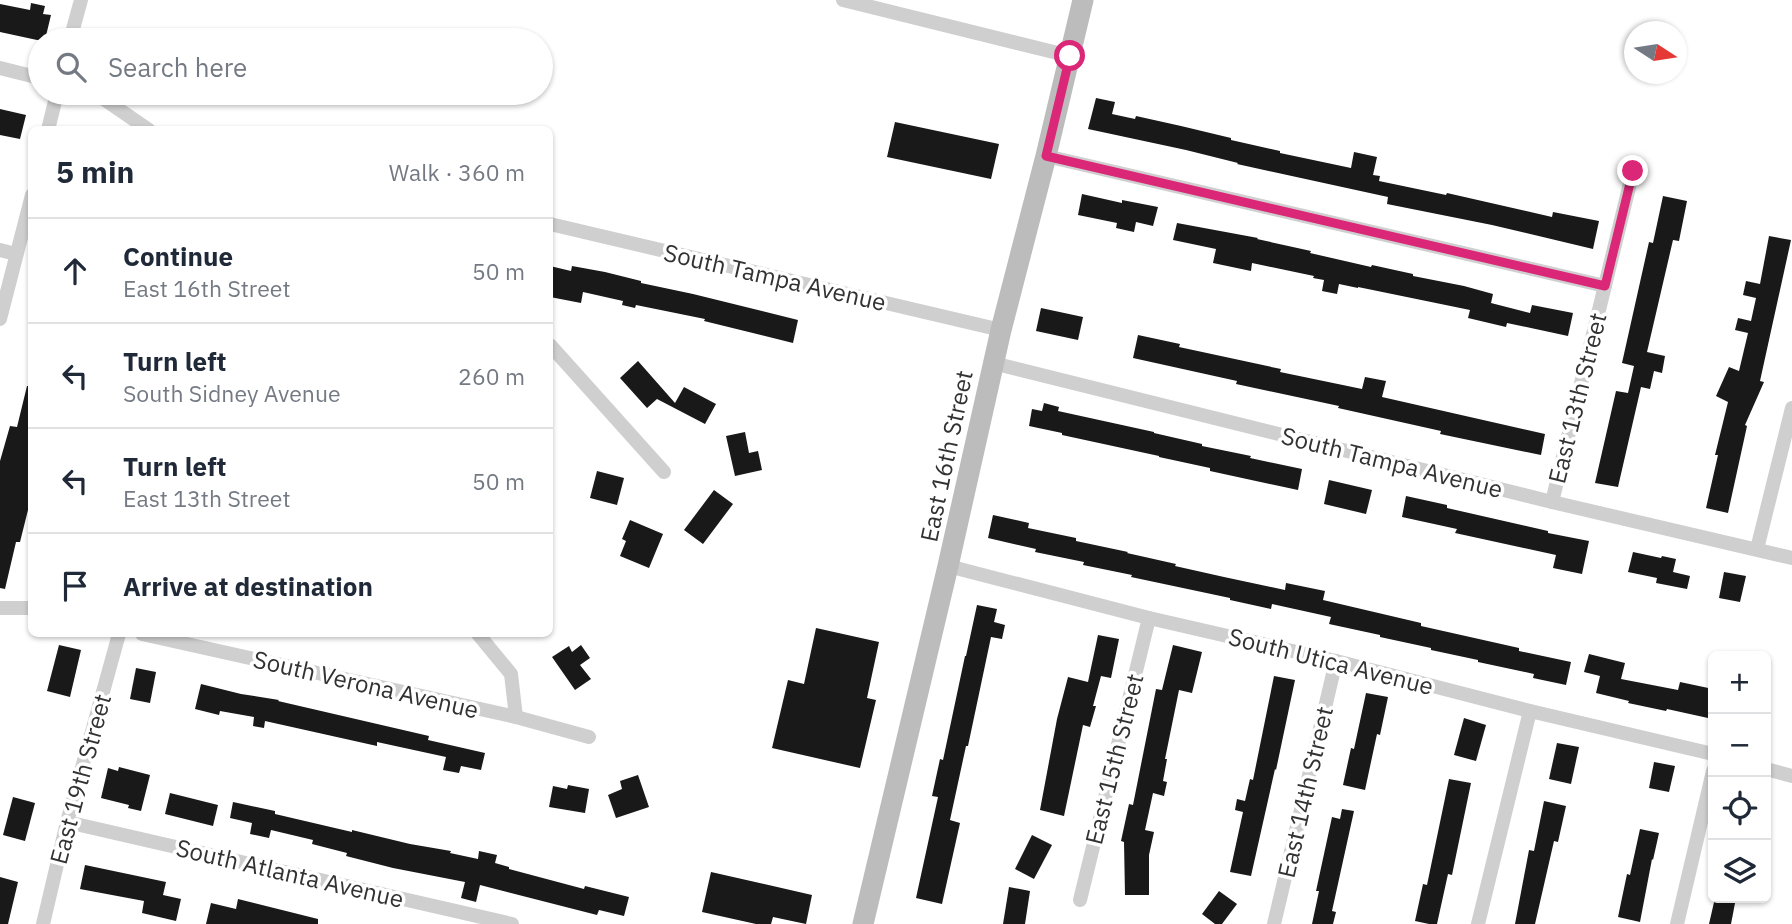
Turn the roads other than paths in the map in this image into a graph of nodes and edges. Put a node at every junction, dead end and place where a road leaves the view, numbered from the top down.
1 (80, 0) edge
2 (843, 0) edge
3 (1083, 0) edge
4 (73, 28) edge
5 (1070, 56) junction
6 (0, 68) edge
7 (28, 75) edge
8 (54, 105) edge
9 (113, 105) edge
10 (49, 126) edge
11 (143, 126) edge
12 (1046, 156) junction
13 (1633, 171) dead end
14 (28, 209) edge
15 (553, 225) edge
16 (0, 250) edge
17 (16, 254) junction
18 (1605, 286) junction
19 (0, 319) edge
20 (1001, 330) junction
21 (553, 348) edge
22 (993, 363) junction
23 (1792, 408) edge
24 (664, 472) dead end
25 (1552, 502) junction
26 (1757, 549) junction
27 (1792, 558) edge
28 (948, 566) junction
29 (0, 608) edge
30 (28, 608) edge
31 (1149, 618) junction
32 (118, 637) edge
33 (156, 637) edge
34 (480, 637) edge
35 (1336, 661) junction
36 (1530, 710) junction
37 (516, 717) junction
38 (589, 737) dead end
39 (1708, 753) edge
40 (1771, 770) edge
41 (1792, 776) edge
42 (1712, 777) edge
43 (67, 822) junction
44 (1080, 900) dead end
45 (43, 924) edge
46 (512, 924) edge
47 (863, 924) edge
48 (1274, 924) edge
49 (1478, 924) edge
50 (1676, 924) edge

1 - 4 street
2 - 5 street
3 - 5 street, East 16th Street
5 - 12 street, East 16th Street
6 - 7 street
8 - 10 street
9 - 11 street
12 - 18 street
12 - 20 street, East 16th Street
13 - 18 street, East 13th Street
14 - 17 street
15 - 20 street, South Tampa Avenue
16 - 17 street
17 - 19 street
18 - 25 street, East 13th Street
20 - 22 street, East 16th Street
21 - 24 street
22 - 25 street, South Tampa Avenue
22 - 28 street, East 16th Street
23 - 26 street
25 - 26 street, South Tampa Avenue
26 - 27 street, South Tampa Avenue
28 - 31 street, South Utica Avenue
28 - 47 street, East 16th Street
29 - 30 street
31 - 35 street, South Utica Avenue
31 - 44 street, East 15th Street
32 - 43 street, East 19th Street
33 - 37 street, South Verona Avenue
34 - 37 street
35 - 36 street, South Utica Avenue
35 - 48 street, East 14th Street
36 - 39 street, South Utica Avenue
36 - 49 street
37 - 38 street, South Verona Avenue
40 - 41 street
42 - 50 street
43 - 45 street, East 19th Street
43 - 46 street, South Atlanta Avenue

